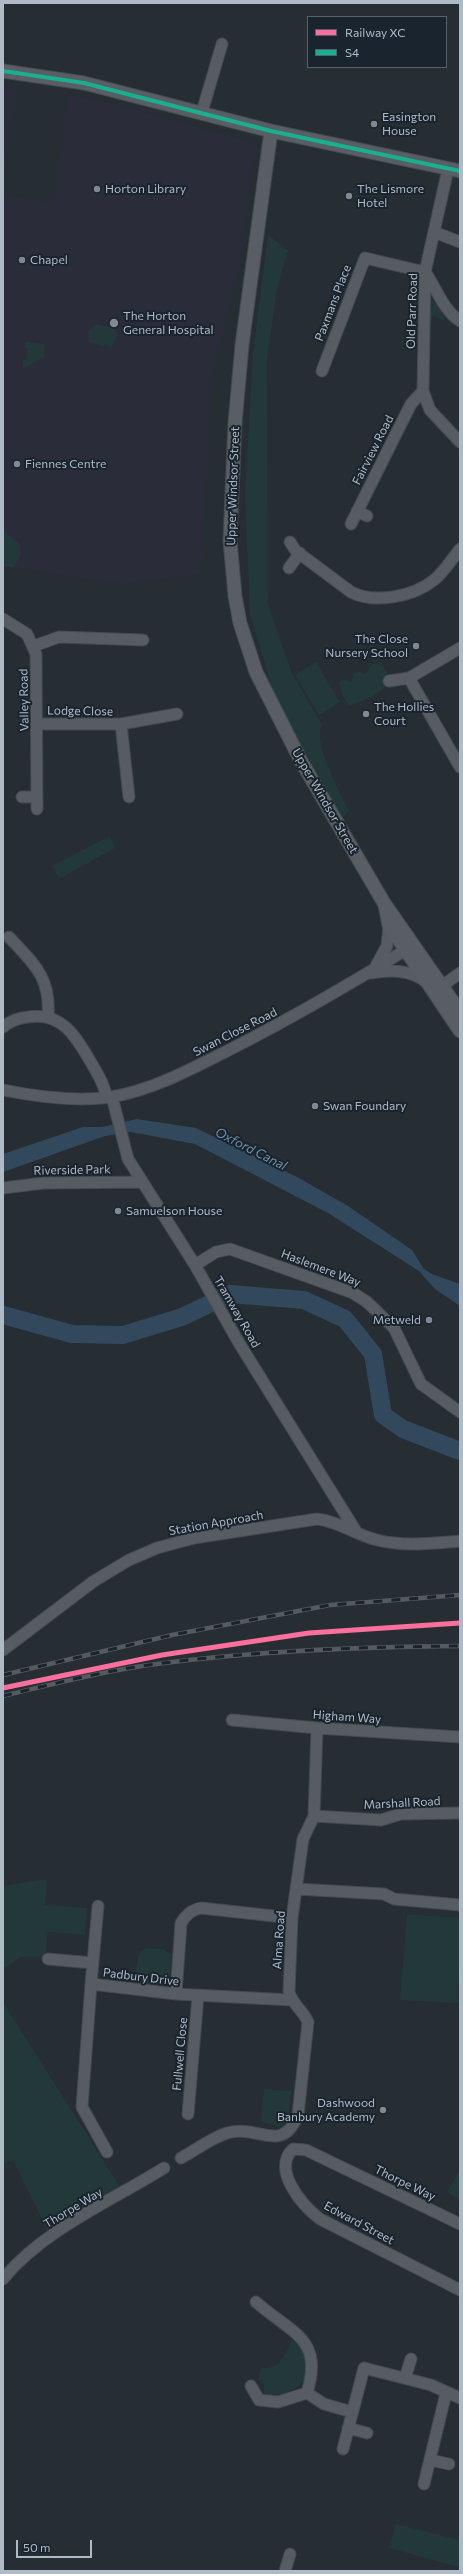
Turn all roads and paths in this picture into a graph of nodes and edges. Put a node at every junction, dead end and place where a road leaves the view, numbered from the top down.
1 (222, 44) dead end
2 (3, 71) edge
3 (202, 112) junction
4 (271, 131) junction
5 (454, 170) edge
6 (434, 232) junction
7 (460, 242) edge
8 (425, 272) junction
9 (460, 321) edge
10 (322, 370) dead end
11 (423, 391) junction
12 (460, 442) edge
13 (351, 524) dead end
14 (290, 542) dead end
15 (460, 549) edge
16 (300, 553) junction
17 (289, 568) dead end
18 (3, 619) edge
19 (143, 640) dead end
20 (34, 646) junction
21 (460, 648) edge
22 (409, 678) junction
23 (389, 681) dead end
24 (177, 714) dead end
25 (38, 724) junction
26 (122, 724) junction
27 (460, 767) edge
28 (22, 797) dead end
29 (37, 797) junction
30 (129, 797) dead end
31 (37, 809) dead end
32 (384, 903) junction
33 (389, 925) junction
34 (9, 937) dead end
35 (410, 947) junction
36 (460, 973) edge
37 (364, 975) junction
38 (428, 984) junction
39 (442, 986) junction
40 (460, 1012) edge
41 (48, 1017) junction
42 (3, 1027) edge
43 (460, 1031) edge
44 (3, 1090) edge
45 (109, 1097) junction
46 (142, 1182) junction
47 (3, 1188) edge
48 (194, 1264) junction
49 (460, 1412) edge
50 (357, 1533) junction
51 (460, 1541) edge
52 (3, 1650) edge
53 (232, 1720) dead end
54 (317, 1728) junction
55 (460, 1737) edge
56 (460, 1813) edge
57 (314, 1816) junction
58 (297, 1889) junction
59 (460, 1905) edge
60 (98, 1906) dead end
61 (292, 1918) junction
62 (48, 1959) dead end
63 (93, 1963) junction
64 (91, 1984) junction
65 (176, 1994) junction
66 (198, 1996) junction
67 (291, 2000) junction
68 (188, 2114) dead end
69 (293, 2149) joint
70 (107, 2152) dead end
71 (181, 2158) dead end
72 (164, 2168) dead end
73 (460, 2224) edge
74 (3, 2279) edge
75 (460, 2290) edge
76 (256, 2302) dead end
77 (411, 2359) dead end
78 (406, 2378) junction
79 (251, 2386) dead end
80 (307, 2393) junction
81 (446, 2393) junction
82 (460, 2398) edge
83 (352, 2412) junction
84 (348, 2428) junction
85 (367, 2433) dead end
86 (343, 2449) dead end
87 (430, 2460) junction
88 (449, 2464) dead end
89 (424, 2484) dead end
90 (290, 2554) dead end
91 (285, 2571) edge

1 - 3 street
2 - 3 main road
3 - 4 main road
4 - 5 main road
4 - 32 main road, Upper Windsor Street
5 - 6 street, Old Parr Road
6 - 7 street
6 - 8 street, Old Parr Road
8 - 9 street
8 - 10 street, Paxmans Place
8 - 11 street, Old Parr Road
11 - 12 street, Old Parr Road
11 - 13 street, Fairview Road
14 - 16 street
15 - 16 street
16 - 17 street
18 - 20 street
19 - 20 street
20 - 25 street, Valley Road
21 - 22 street
22 - 23 street
22 - 27 street
24 - 26 street, Lodge Close
25 - 26 street, Lodge Close
25 - 29 street, Valley Road
26 - 30 street, Lodge Close
28 - 29 street
29 - 31 street, Valley Road
32 - 33 main road, Upper Windsor Street
32 - 35 main road, Upper Windsor Street
33 - 35 main road, Upper Windsor Street
33 - 37 street, Swan Close Road
34 - 41 street
35 - 37 street, Swan Close Road
35 - 38 main road, Upper Windsor Street
35 - 39 main road, Upper Windsor Street
36 - 39 street
37 - 38 street, Swan Close Road
37 - 45 street, Swan Close Road
38 - 43 main road, Upper Windsor Street
39 - 40 main road, Upper Windsor Street
41 - 42 street
41 - 45 street, Tramway Road
44 - 45 street, Swan Close Road
45 - 46 street, Tramway Road
46 - 47 street, Riverside Park
46 - 48 street, Tramway Road
48 - 49 street, Haslemere Way
48 - 50 street, Tramway Road
50 - 51 street, Station Approach
50 - 52 street, Station Approach
53 - 54 street, Higham Way
54 - 55 street, Higham Way
54 - 57 street
56 - 57 street, Marshall Road
57 - 58 street, Alma Road
58 - 59 street
58 - 61 street, Alma Road
60 - 63 street
61 - 65 street
61 - 67 street, Alma Road
62 - 63 street
63 - 64 street
64 - 65 street, Padbury Drive
64 - 70 street, Padbury Drive
65 - 66 street, Padbury Drive
66 - 67 street, Padbury Drive
66 - 68 street, Fullwell Close
67 - 71 street
69 - 73 street, Thorpe Way
69 - 75 street, Edward Street
72 - 74 street, Thorpe Way
76 - 80 street
77 - 78 street
78 - 81 street
78 - 83 street
79 - 80 street
80 - 83 street
81 - 82 street
81 - 87 street
83 - 84 street
84 - 85 street
84 - 86 street
87 - 88 street
87 - 89 street
90 - 91 street

